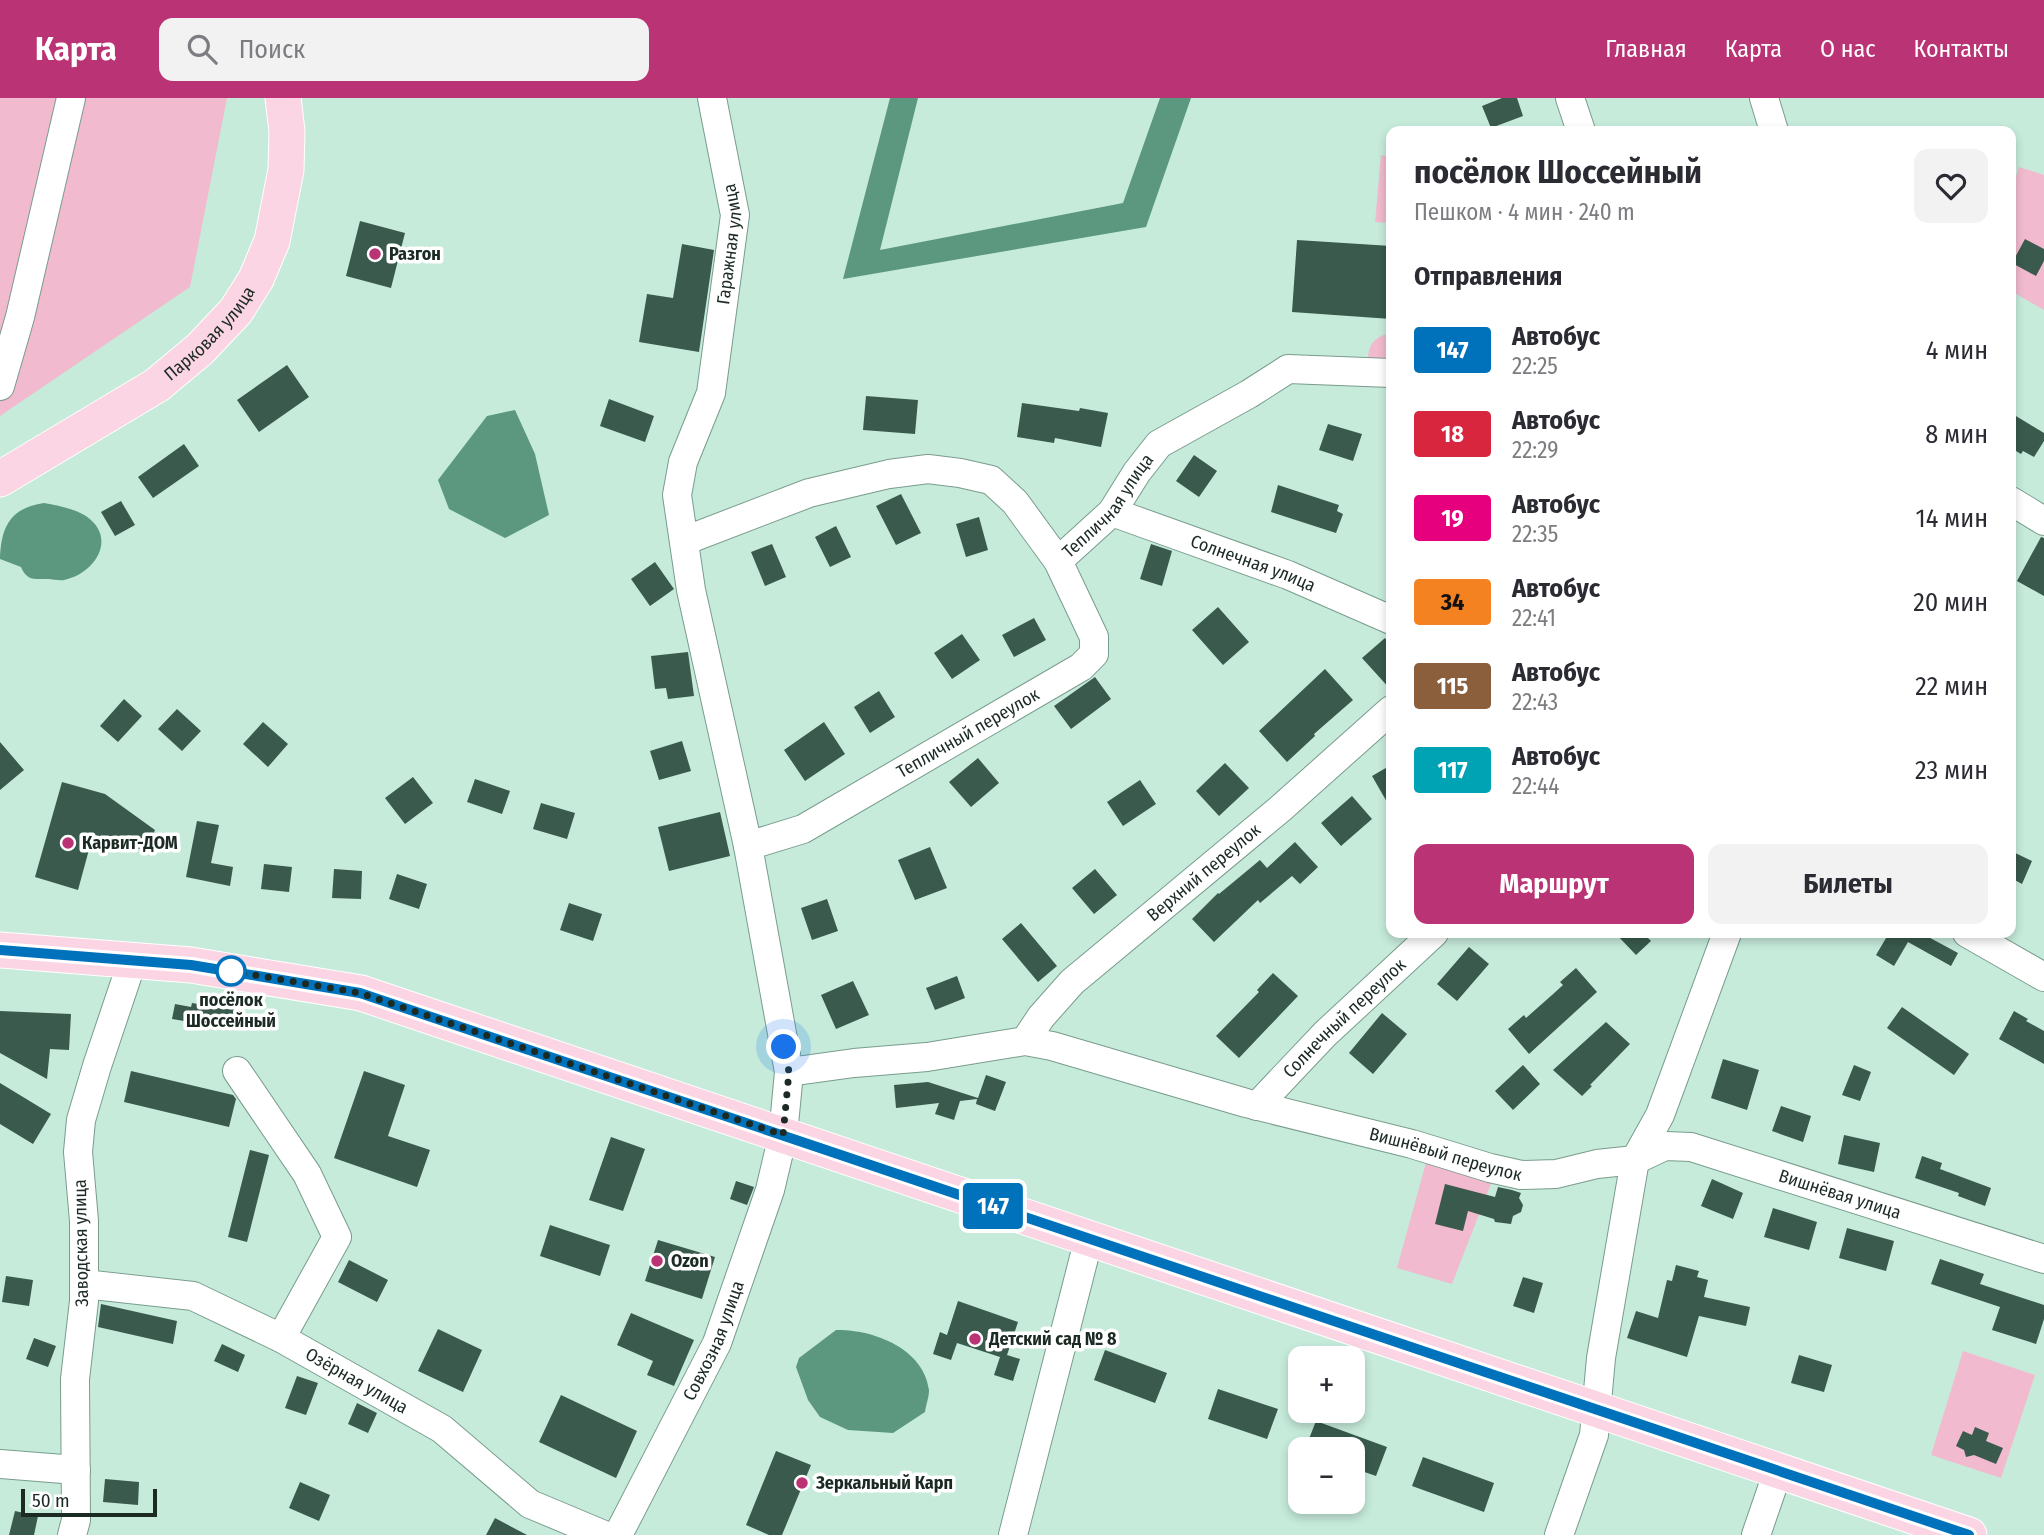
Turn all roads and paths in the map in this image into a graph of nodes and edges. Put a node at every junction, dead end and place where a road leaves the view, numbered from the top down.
1 (71, 98) edge
2 (282, 98) edge
3 (712, 98) edge
4 (1570, 98) edge
5 (1764, 98) edge
6 (1579, 126) edge
7 (1772, 126) edge
8 (1386, 373) edge
9 (0, 386) edge
10 (0, 479) edge
11 (2016, 504) edge
12 (1112, 512) junction
13 (2044, 521) edge
14 (684, 541) junction
15 (1058, 561) junction
16 (1386, 618) edge
17 (1386, 714) edge
18 (748, 846) junction
19 (1429, 938) edge
20 (1725, 938) edge
21 (1976, 938) edge
22 (0, 950) edge
23 (133, 960) junction
24 (2044, 977) edge
25 (1026, 1041) junction
26 (237, 1071) dead end
27 (789, 1072) junction
28 (1258, 1106) junction
29 (783, 1135) junction
30 (1635, 1160) junction
31 (1089, 1238) junction
32 (2044, 1259) edge
33 (84, 1284) junction
34 (281, 1338) junction
35 (1597, 1409) junction
36 (0, 1464) edge
37 (76, 1469) junction
38 (1778, 1471) junction
39 (73, 1534) edge
40 (604, 1535) edge
41 (618, 1535) edge
42 (1013, 1535) edge
43 (1559, 1535) edge
44 (1756, 1535) edge
45 (1969, 1535) edge

1 - 9 street
2 - 10 main road, Парковая улица
3 - 14 street, Гаражная улица
4 - 6 street
5 - 7 street
8 - 12 street, Тепличная улица
11 - 13 street
12 - 15 street, Тепличная улица
12 - 16 street, Солнечная улица
14 - 15 street, Тепличная улица
14 - 18 street
15 - 18 street, Тепличный переулок
17 - 25 street, Верхний переулок
18 - 27 street
19 - 28 street, Солнечный переулок
20 - 30 street
21 - 24 street
22 - 23 main road
23 - 29 main road
23 - 33 street, Заводская улица
25 - 27 street
25 - 28 street, Вишнёвый переулок
26 - 34 street
27 - 29 street
28 - 30 street, Вишнёвый переулок
29 - 31 main road
29 - 41 street, Совхозная улица
30 - 32 street, Вишнёвая улица
30 - 35 street
31 - 35 main road
31 - 42 street
33 - 34 street, Озёрная улица
33 - 37 street, Заводская улица
34 - 40 street, Озёрная улица
35 - 38 main road
35 - 43 street
36 - 37 street
37 - 39 street, Заводская улица
38 - 44 street
38 - 45 main road

